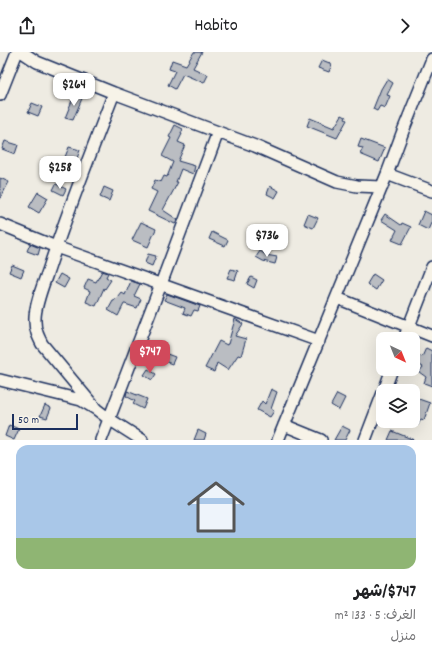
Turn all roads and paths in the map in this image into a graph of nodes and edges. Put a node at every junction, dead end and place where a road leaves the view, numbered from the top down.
1 (17, 52) edge
2 (22, 52) edge
3 (432, 59) edge
4 (114, 93) junction
5 (0, 95) edge
6 (218, 132) junction
7 (387, 174) junction
8 (382, 187) junction
9 (432, 191) edge
10 (0, 224) edge
11 (56, 247) junction
12 (432, 266) edge
13 (161, 284) junction
14 (337, 298) junction
15 (408, 326) junction
16 (406, 332) edge
17 (432, 336) edge
18 (319, 341) junction
19 (0, 380) edge
20 (96, 408) junction
21 (376, 411) edge
22 (109, 419) junction
23 (284, 425) junction
24 (101, 440) edge
25 (142, 440) edge
26 (278, 440) edge
27 (321, 440) edge
28 (365, 440) edge

1 - 5 street
2 - 4 street
3 - 7 street
4 - 6 street
4 - 11 street
6 - 8 street
6 - 13 street
7 - 8 street
7 - 9 street
8 - 14 street
10 - 11 street
11 - 13 street
11 - 20 street
12 - 15 street
13 - 18 street
13 - 22 street
14 - 15 street
14 - 18 street
15 - 16 street
15 - 17 street
18 - 23 street
19 - 20 street
20 - 22 street
21 - 28 street
22 - 24 street
22 - 25 street
23 - 26 street
23 - 27 street

